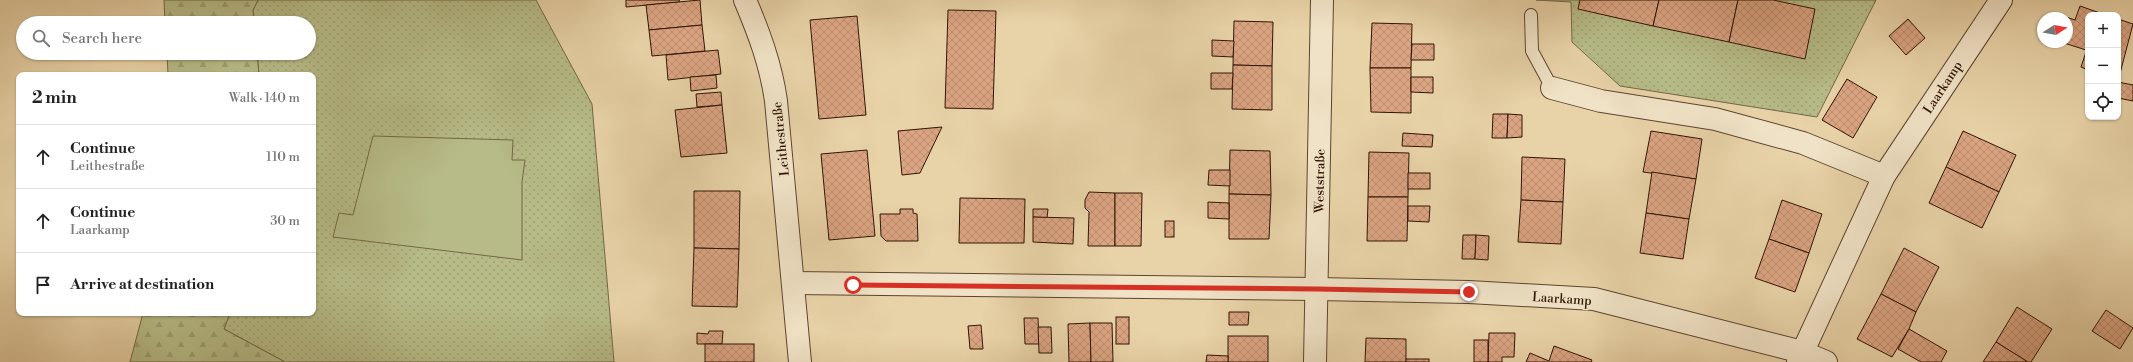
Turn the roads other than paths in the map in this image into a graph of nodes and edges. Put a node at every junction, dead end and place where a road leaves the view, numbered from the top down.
1 (745, 0) edge
2 (1322, 0) edge
3 (2001, 0) edge
4 (1531, 15) dead end
5 (1552, 88) joint
6 (1884, 176) junction
7 (793, 283) junction
8 (1317, 289) junction
9 (1800, 357) edge
10 (800, 362) edge
11 (1315, 362) edge
12 (1826, 362) edge

1 - 7 street, Leithestraße
2 - 8 street, Weststraße
3 - 6 street, Laarkamp
4 - 5 lane
5 - 6 street
6 - 9 street, Laarkamp
7 - 8 street
7 - 10 street, Leithestraße
8 - 9 street, Laarkamp
8 - 11 street, Weststraße
9 - 12 street, Laarkamp

